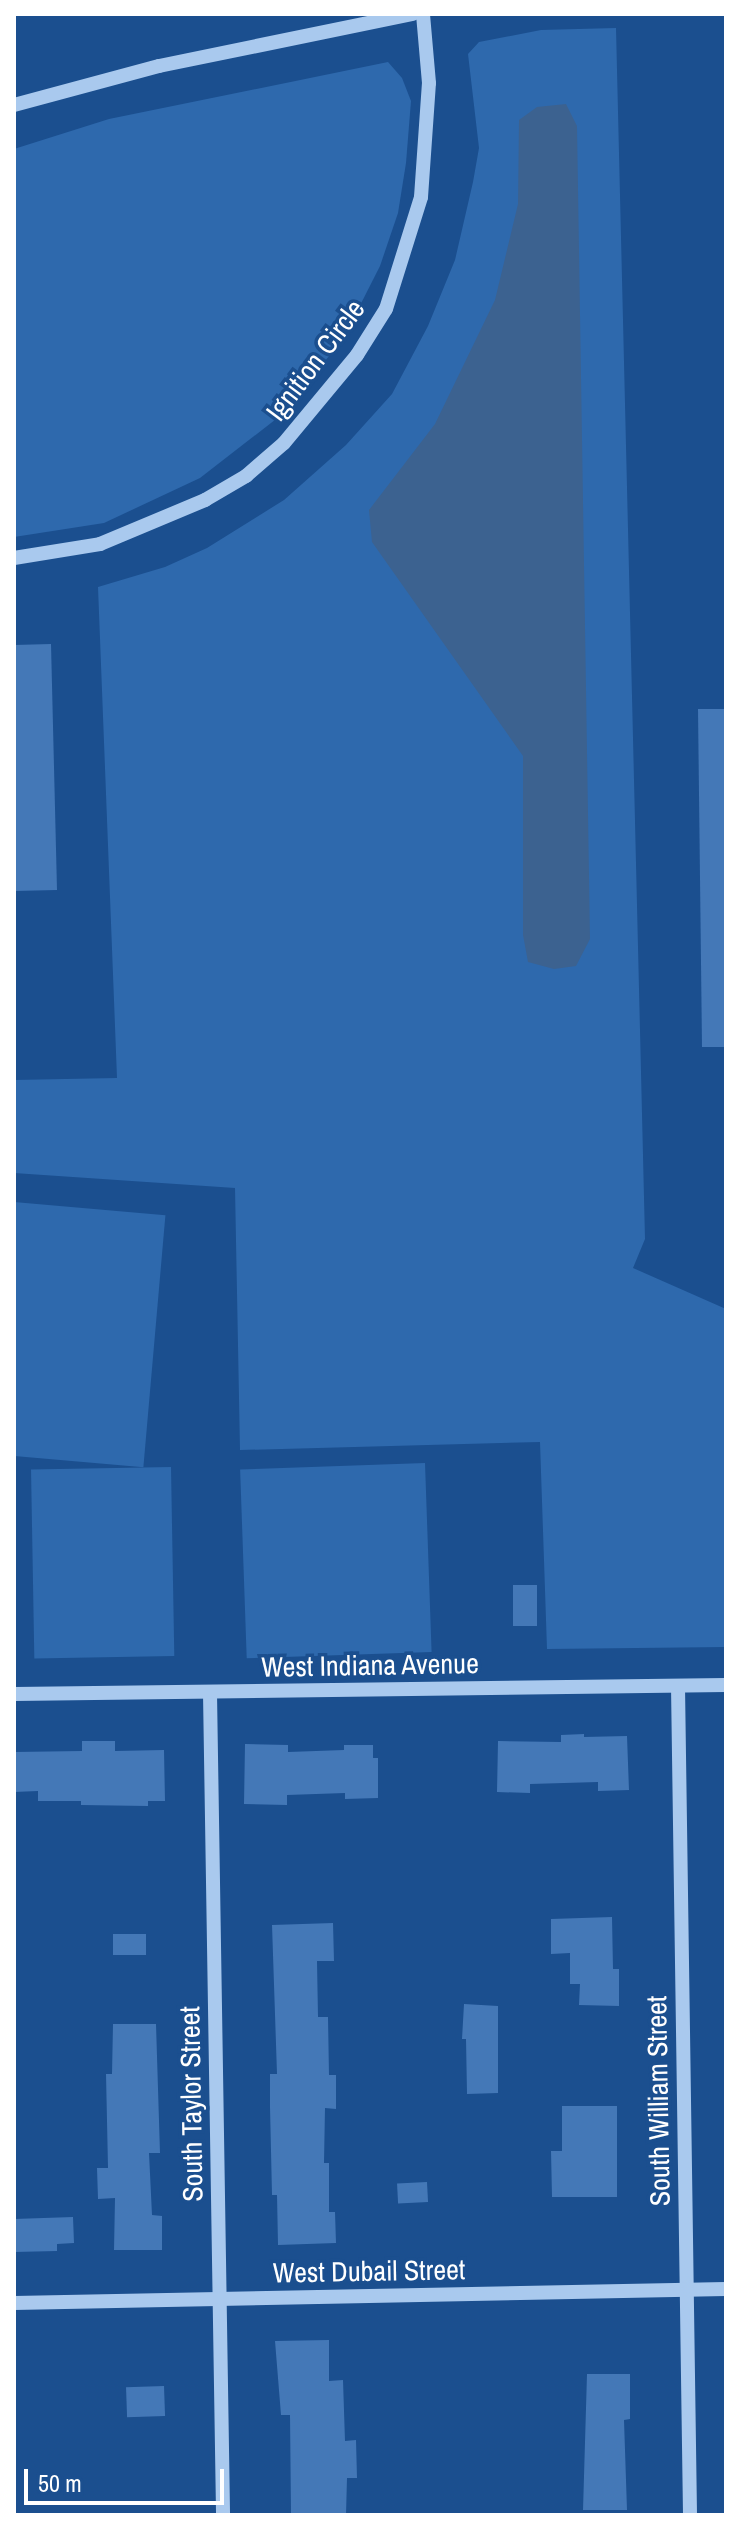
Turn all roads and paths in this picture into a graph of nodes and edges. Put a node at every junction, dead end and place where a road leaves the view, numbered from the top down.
1 (413, 14) edge
2 (423, 14) edge
3 (14, 105) edge
4 (14, 558) edge
5 (726, 1685) edge
6 (678, 1686) junction
7 (210, 1693) junction
8 (14, 1694) edge
9 (687, 2289) junction
10 (726, 2289) edge
11 (220, 2300) junction
12 (14, 2303) edge
13 (223, 2515) edge
14 (690, 2515) edge

1 - 3 street
2 - 4 street, Ignition Circle
5 - 6 street, West Indiana Avenue
6 - 7 street, West Indiana Avenue
6 - 9 street, South William Street
7 - 8 street, West Indiana Avenue
7 - 11 street, South Taylor Street
9 - 10 street, West Dubail Street
9 - 11 street, West Dubail Street
9 - 14 street, South William Street
11 - 12 street, West Dubail Street
11 - 13 street, South Taylor Street

